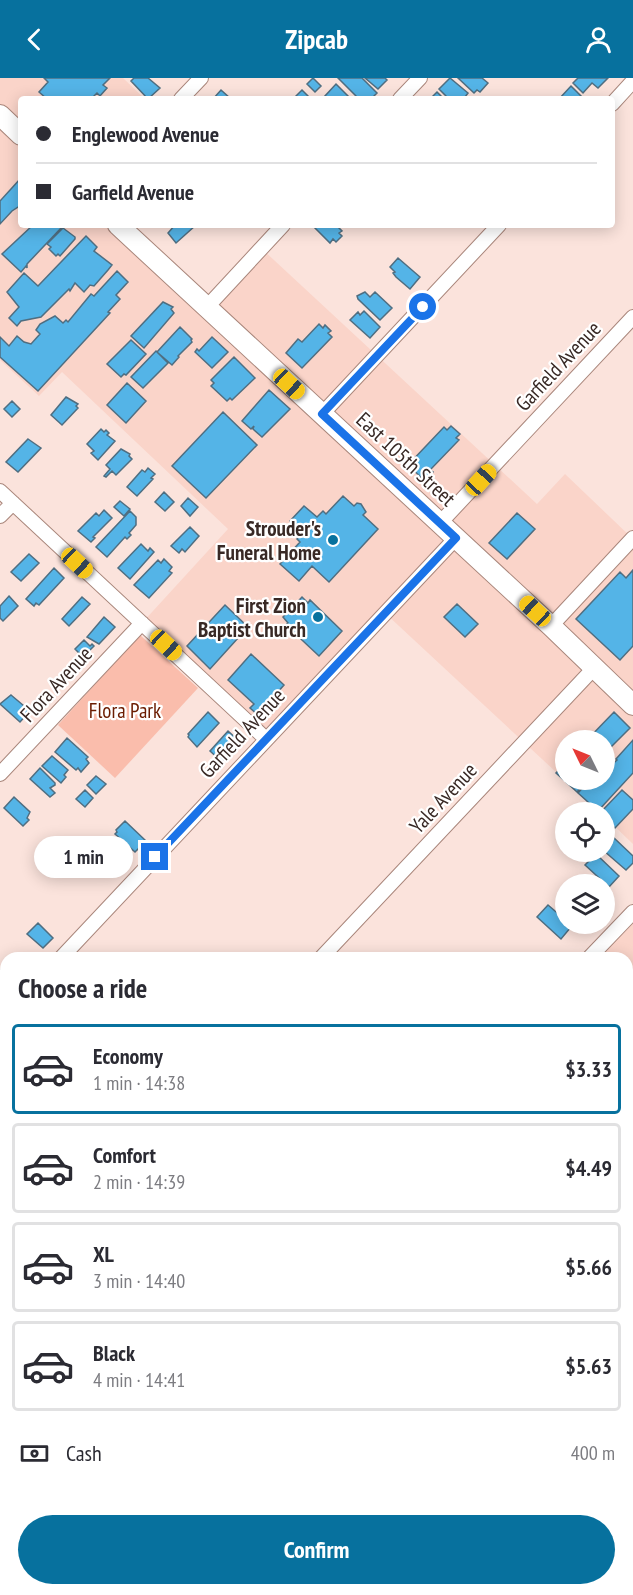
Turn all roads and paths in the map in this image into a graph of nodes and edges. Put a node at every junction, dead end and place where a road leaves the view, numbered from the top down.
1 (201, 78) edge
2 (420, 78) edge
3 (633, 81) edge
4 (184, 96) edge
5 (403, 96) edge
6 (615, 101) edge
7 (0, 115) edge
8 (18, 132) edge
9 (121, 228) edge
10 (280, 228) edge
11 (496, 228) edge
12 (207, 307) junction
13 (633, 317) edge
14 (322, 414) junction
15 (0, 491) edge
16 (13, 503) junction
17 (0, 516) edge
18 (440, 524) junction
19 (456, 538) junction
20 (633, 538) edge
21 (142, 623) junction
22 (551, 626) junction
23 (595, 667) junction
24 (633, 705) edge
25 (266, 739) junction
26 (0, 774) edge
27 (633, 912) edge
28 (67, 952) edge
29 (327, 952) edge
30 (595, 952) edge

1 - 4 street
2 - 5 street
3 - 6 street
7 - 8 main road
9 - 12 main road, East 105th Street
10 - 12 street
11 - 14 street
12 - 14 main road, East 105th Street
13 - 18 street, Garfield Avenue
14 - 18 main road, East 105th Street
15 - 16 street
16 - 17 street
16 - 21 street
18 - 19 main road, East 105th Street
19 - 22 main road, East 105th Street
19 - 25 street, Garfield Avenue
20 - 22 street
21 - 25 street
21 - 26 street, Flora Avenue
22 - 23 main road, East 105th Street
23 - 24 main road, East 105th Street
23 - 29 street, Yale Avenue
25 - 28 street, Garfield Avenue
27 - 30 street

